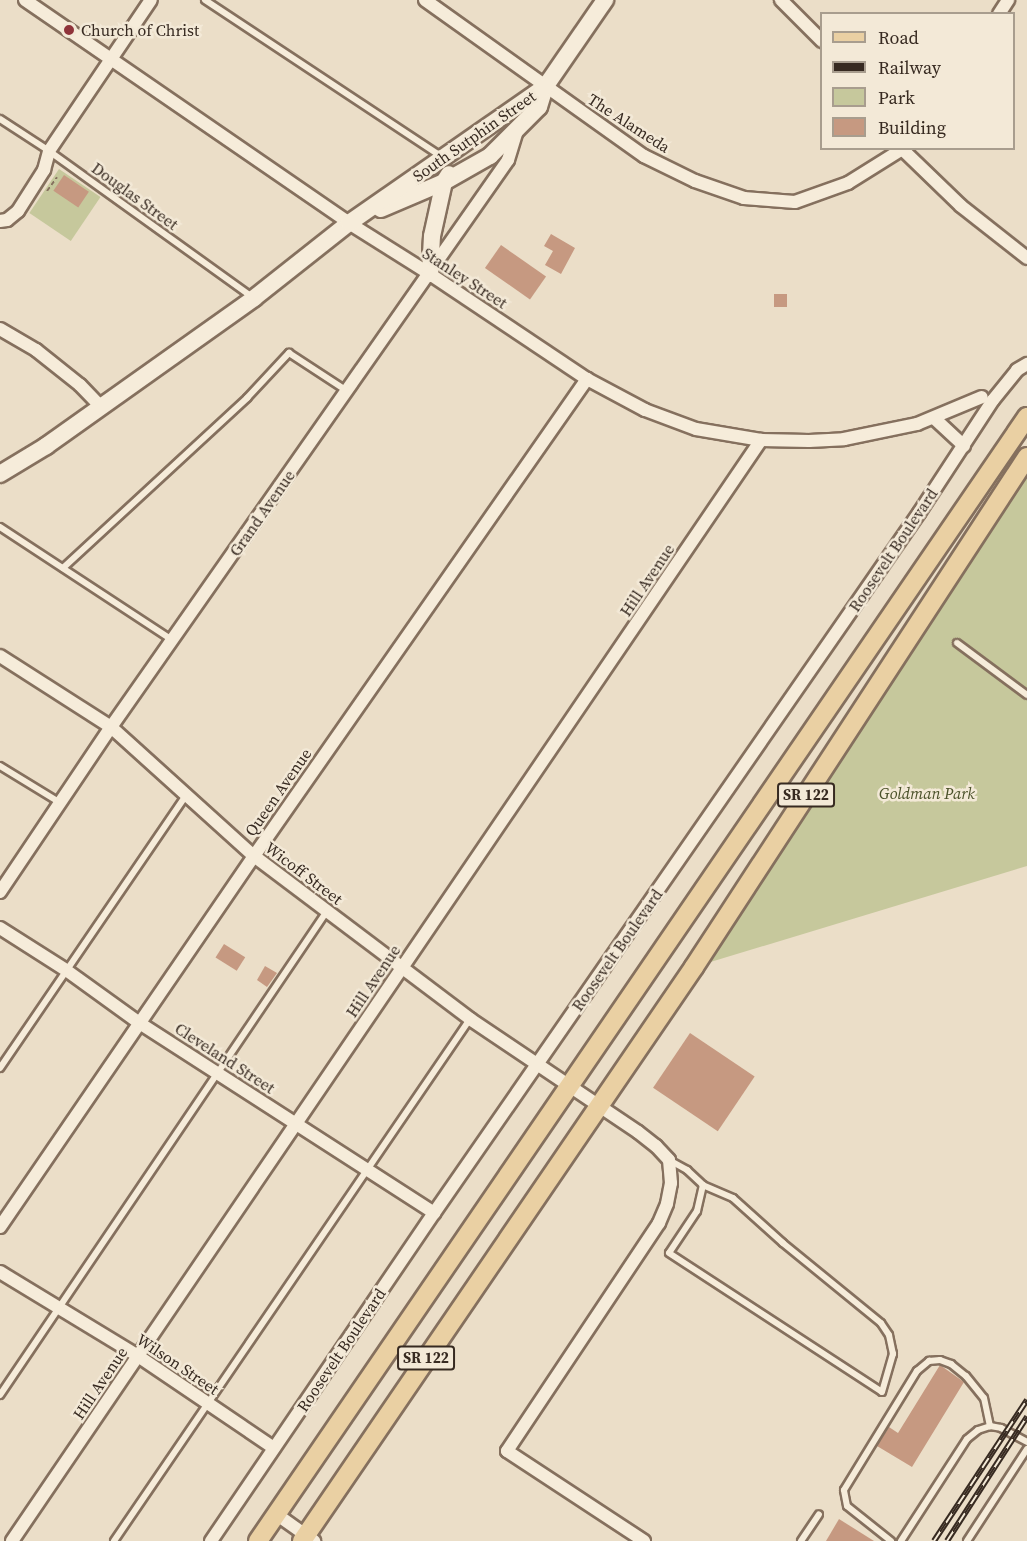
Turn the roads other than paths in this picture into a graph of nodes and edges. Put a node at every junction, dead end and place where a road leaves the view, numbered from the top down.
1 (26, 0) edge
2 (151, 0) edge
3 (205, 0) edge
4 (425, 0) edge
5 (605, 0) edge
6 (781, 0) edge
7 (820, 39) edge
8 (110, 59) junction
9 (545, 87) junction
10 (0, 119) edge
11 (517, 131) junction
12 (459, 146) junction
13 (901, 150) edge
14 (904, 150) edge
15 (49, 151) junction
16 (443, 158) junction
17 (444, 182) junction
18 (0, 221) edge
19 (349, 223) junction
20 (1027, 258) edge
21 (430, 274) junction
22 (254, 298) junction
23 (0, 329) edge
24 (1027, 364) edge
25 (587, 379) junction
26 (347, 392) junction
27 (982, 397) dead end
28 (101, 407) junction
29 (1027, 417) edge
30 (934, 418) junction
31 (761, 440) junction
32 (964, 446) junction
33 (1027, 457) edge
34 (0, 474) edge
35 (0, 527) edge
36 (63, 568) junction
37 (172, 640) junction
38 (957, 643) dead end
39 (0, 656) edge
40 (1027, 695) edge
41 (111, 727) junction
42 (0, 766) edge
43 (187, 794) junction
44 (59, 802) junction
45 (254, 856) junction
46 (0, 892) edge
47 (327, 911) junction
48 (0, 928) edge
49 (403, 967) junction
50 (66, 970) junction
51 (470, 1019) junction
52 (141, 1024) junction
53 (537, 1065) junction
54 (0, 1068) edge
55 (218, 1073) junction
56 (570, 1086) junction
57 (597, 1104) junction
58 (296, 1124) junction
59 (669, 1160) junction
60 (366, 1169) junction
61 (704, 1185) junction
62 (434, 1213) junction
63 (0, 1227) edge
64 (0, 1272) edge
65 (59, 1307) junction
66 (138, 1356) junction
67 (0, 1395) edge
68 (207, 1404) junction
69 (990, 1426) junction
70 (1027, 1442) edge
71 (274, 1448) junction
72 (1027, 1449) edge
73 (276, 1514) junction
74 (819, 1514) dead end
75 (307, 1539) edge
76 (12, 1541) edge
77 (114, 1541) edge
78 (212, 1541) edge
79 (258, 1541) edge
80 (644, 1541) edge
81 (801, 1541) edge
82 (891, 1541) edge
83 (901, 1541) edge
84 (967, 1541) edge

1 - 8 street, Stanley Street
2 - 8 street
3 - 16 lane
4 - 9 street, The Alameda
5 - 9 street
6 - 7 street
8 - 15 street
8 - 19 street, Stanley Street
9 - 11 street, South Sutphin Street
9 - 12 street, South Sutphin Street
9 - 13 street, The Alameda
10 - 15 lane, Douglas Street
11 - 17 street, South Sutphin Street
11 - 21 street, Grand Avenue
12 - 16 street, South Sutphin Street
12 - 17 street
14 - 20 street
15 - 18 street
15 - 22 lane, Douglas Street
16 - 19 street, South Sutphin Street
17 - 19 street, South Sutphin Street
17 - 21 street
19 - 21 street, Stanley Street
19 - 22 street, South Sutphin Street
21 - 25 street, Stanley Street
21 - 26 street, Grand Avenue
22 - 28 street, South Sutphin Street
23 - 28 street
24 - 32 street, Roosevelt Boulevard
25 - 31 street, Stanley Street
25 - 45 street, Queen Avenue
26 - 36 lane
26 - 37 street, Grand Avenue
27 - 30 street, Stanley Street
28 - 34 street, South Sutphin Street
29 - 56 main road, SR 122
30 - 31 street, Stanley Street
30 - 32 street
31 - 49 street, Hill Avenue
32 - 53 street, Roosevelt Boulevard
33 - 57 main road, SR 122
35 - 36 lane
36 - 37 lane
37 - 41 street, Grand Avenue
38 - 40 lane
39 - 41 street, Wicoff Street
41 - 43 street, Wicoff Street
41 - 44 street, Grand Avenue
42 - 44 lane
43 - 45 street, Wicoff Street
43 - 50 lane
44 - 46 street, Grand Avenue
45 - 47 street, Wicoff Street
45 - 52 street, Queen Avenue
47 - 49 street, Wicoff Street
47 - 55 lane
48 - 50 street, Cleveland Street
49 - 51 street, Wicoff Street
49 - 58 street, Hill Avenue
50 - 52 street, Cleveland Street
50 - 54 lane
51 - 53 street, Wicoff Street
51 - 60 lane
52 - 55 street, Cleveland Street
52 - 63 street, Queen Avenue
53 - 56 street, Wicoff Street
53 - 62 street, Roosevelt Boulevard
55 - 58 street, Cleveland Street
55 - 65 lane
56 - 57 street, Wicoff Street
56 - 73 main road, SR 122
57 - 59 street, Wicoff Street
57 - 75 main road, SR 122
58 - 60 street, Cleveland Street
58 - 66 street, Hill Avenue
59 - 61 lane
59 - 80 street
60 - 62 street, Cleveland Street
60 - 68 lane
61 - 61 lane
62 - 71 street, Roosevelt Boulevard
64 - 65 street, Wilson Street
65 - 66 street, Wilson Street
65 - 67 lane
66 - 68 street, Wilson Street
66 - 76 street, Hill Avenue
68 - 71 street, Wilson Street
68 - 77 lane
69 - 70 lane
69 - 82 lane
69 - 83 lane
71 - 78 street, Roosevelt Boulevard
72 - 84 lane
73 - 75 street
73 - 79 main road, SR 122
74 - 81 lane

